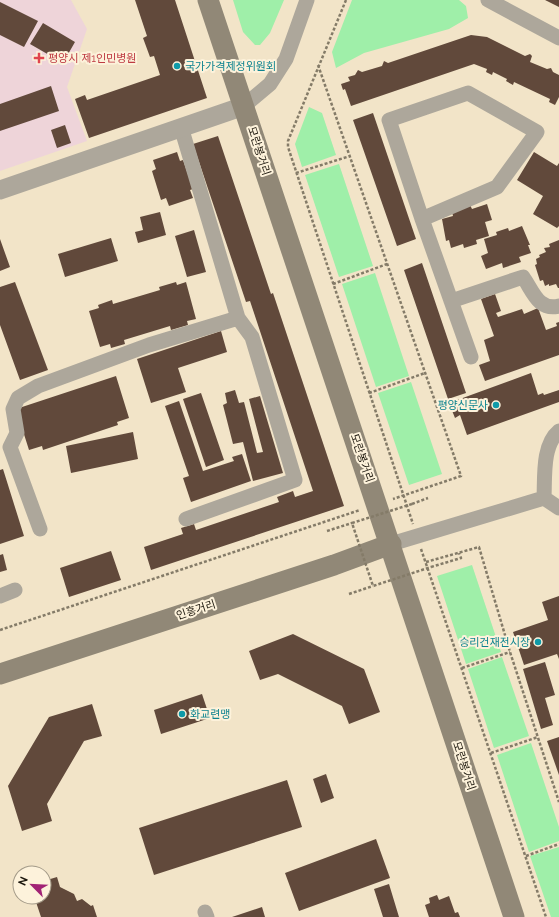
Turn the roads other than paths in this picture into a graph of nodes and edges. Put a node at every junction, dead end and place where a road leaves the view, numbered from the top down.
1 (208, 0) edge
2 (307, 0) edge
3 (488, 0) edge
4 (559, 38) edge
5 (244, 106) junction
6 (180, 126) junction
7 (0, 190) edge
8 (422, 219) junction
9 (451, 301) junction
10 (559, 306) edge
11 (238, 318) junction
12 (471, 357) dead end
13 (559, 431) edge
14 (5, 448) edge
15 (544, 498) junction
16 (559, 508) edge
17 (186, 519) dead end
18 (40, 528) dead end
19 (391, 544) junction
20 (15, 590) dead end
21 (0, 596) edge
22 (0, 674) edge
23 (514, 917) edge

1 - 5 main road, 모란봉거리
2 - 5 street
3 - 4 street
5 - 6 street
5 - 19 main road, 모란봉거리
6 - 7 street
6 - 11 street
8 - 8 street
8 - 9 street
9 - 10 street
9 - 12 street
11 - 14 street
11 - 17 street
13 - 15 street
14 - 18 street
15 - 16 street
15 - 19 street
19 - 22 main road, 인흥거리
19 - 23 main road, 모란봉거리
20 - 21 street

